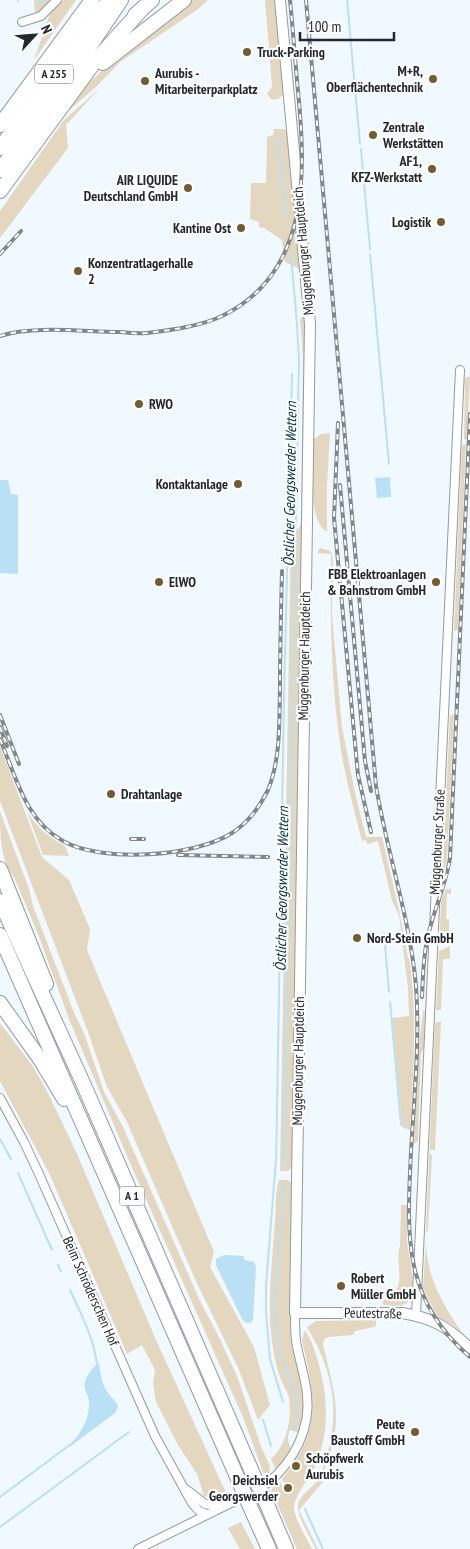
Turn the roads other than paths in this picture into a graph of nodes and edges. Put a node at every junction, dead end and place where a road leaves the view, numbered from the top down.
1 (56, 0) edge
2 (92, 0) edge
3 (109, 0) edge
4 (121, 0) edge
5 (184, 0) edge
6 (280, 0) edge
7 (147, 5) edge
8 (22, 22) dead end
9 (75, 68) junction
10 (76, 87) junction
11 (0, 125) edge
12 (0, 148) edge
13 (0, 170) edge
14 (0, 191) edge
15 (460, 370) dead end
16 (0, 869) edge
17 (0, 901) edge
18 (0, 935) edge
19 (0, 1003) edge
20 (83, 1083) junction
21 (0, 1098) edge
22 (86, 1134) junction
23 (295, 1313) junction
24 (416, 1315) junction
25 (470, 1348) edge
26 (182, 1485) junction
27 (262, 1486) junction
28 (233, 1502) dead end
29 (222, 1507) junction
30 (207, 1514) junction
31 (138, 1549) edge
32 (269, 1549) edge
33 (286, 1549) edge

1 - 8 street
2 - 11 highway, A 255
3 - 12 highway, A 255
4 - 9 highway
5 - 10 highway
6 - 23 street, Müggenburger Hauptdeich
7 - 9 highway
7 - 10 highway
9 - 13 highway
10 - 14 highway
15 - 24 street, Müggenburger Straße
16 - 20 highway
17 - 20 highway, A 1
18 - 22 highway
19 - 22 highway, A 1
20 - 27 highway, A 1
21 - 26 street, Beim Schröderschen Hof
22 - 32 highway, A 1, bridge
23 - 24 street, Peutestraße
23 - 27 street
24 - 25 street, Peutestraße
26 - 29 street, Beim Schröderschen Hof
26 - 30 street, Beim Schröderschen Hof
27 - 33 highway, A 1
28 - 29 street
29 - 30 street
30 - 31 street

